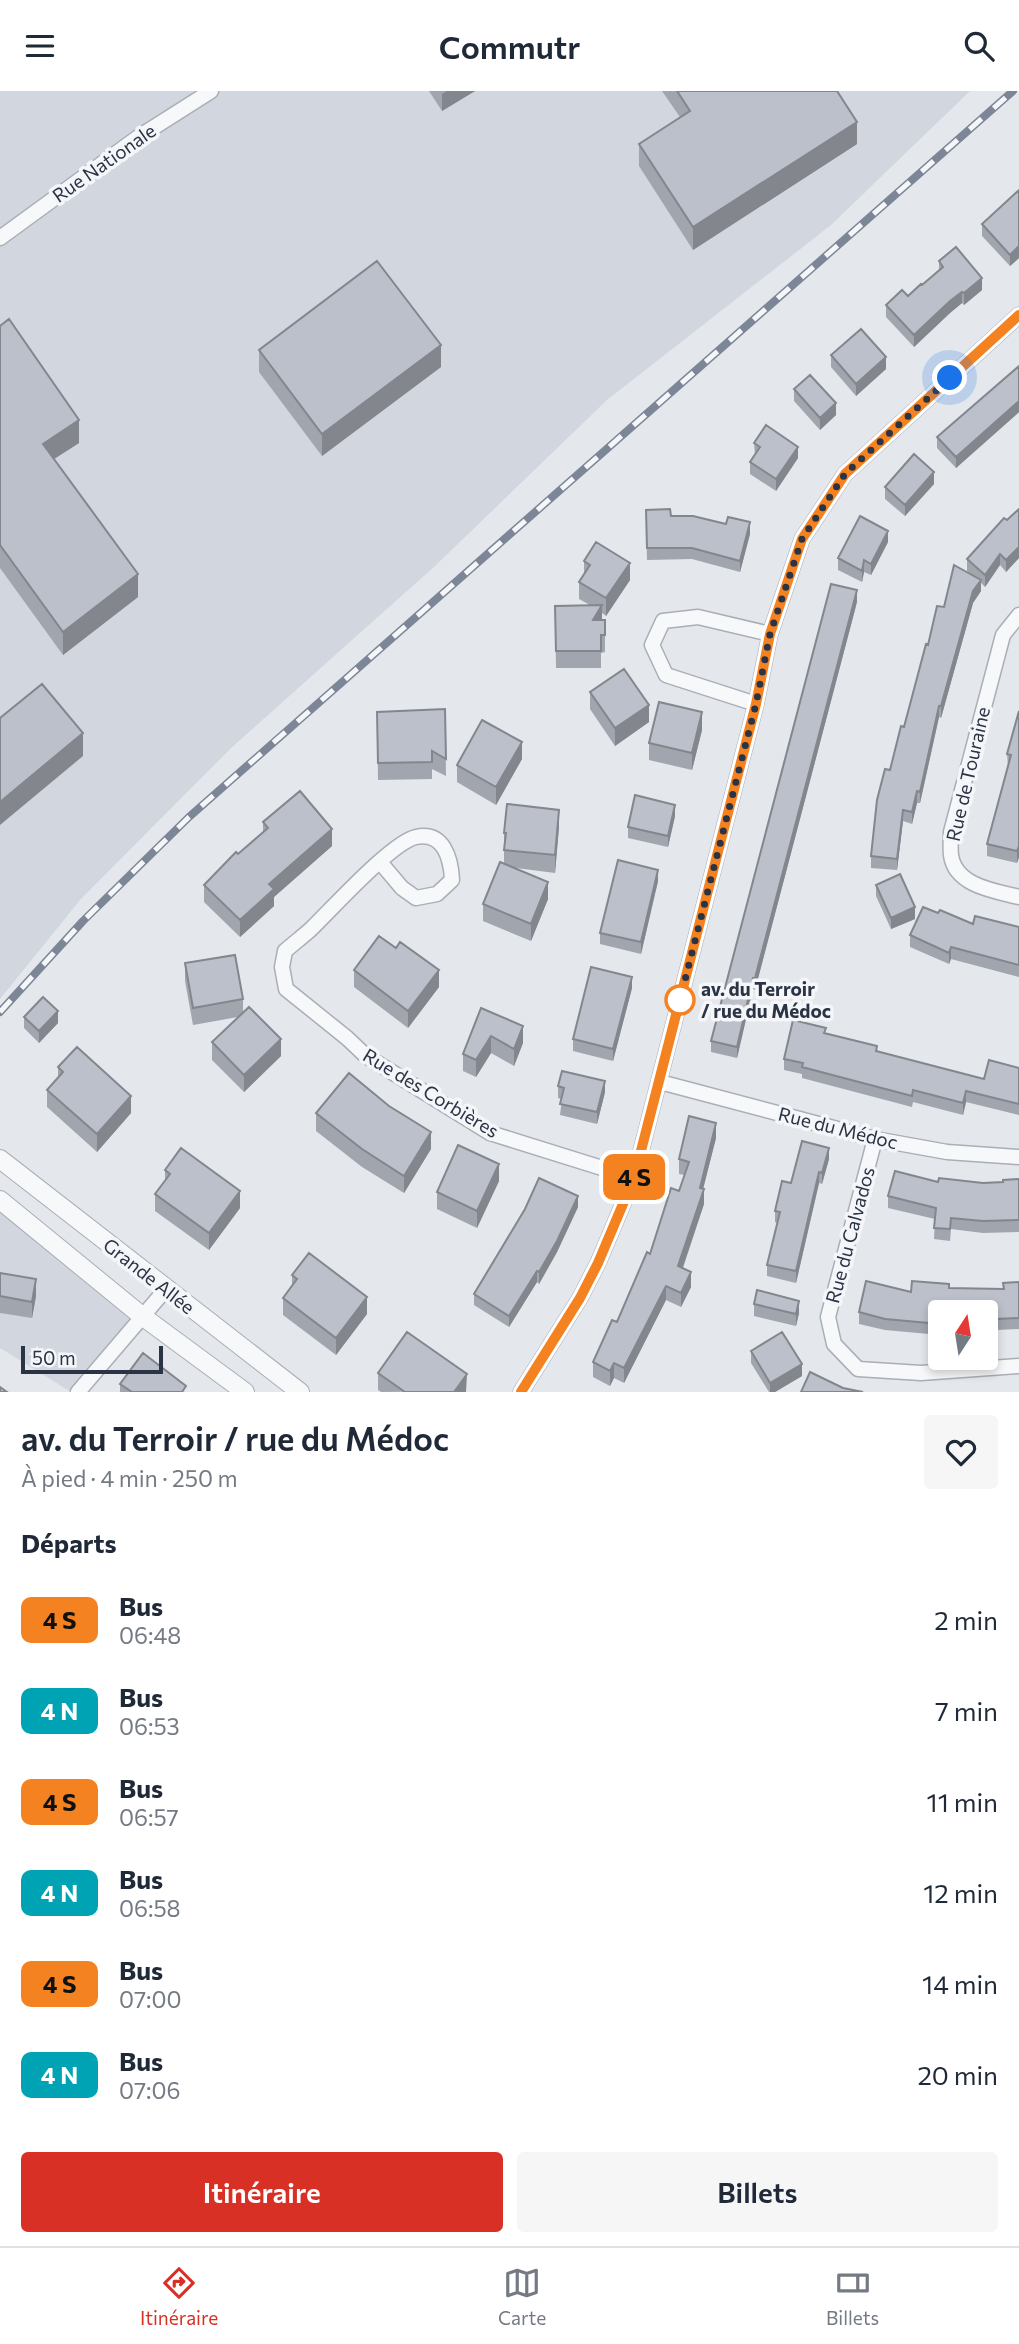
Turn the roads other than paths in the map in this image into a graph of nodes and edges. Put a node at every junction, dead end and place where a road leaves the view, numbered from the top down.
1 (211, 91) edge
2 (0, 238) edge
3 (1019, 315) edge
4 (1019, 615) edge
5 (770, 634) junction
6 (756, 704) junction
7 (380, 862) junction
8 (1019, 898) edge
9 (660, 1082) junction
10 (875, 1139) junction
11 (1019, 1157) edge
12 (0, 1160) edge
13 (634, 1178) junction
14 (0, 1200) edge
15 (166, 1289) junction
16 (142, 1316) junction
17 (1019, 1366) edge
18 (78, 1392) edge
19 (245, 1392) edge
20 (300, 1392) edge
21 (521, 1392) edge

1 - 2 street, Rue Nationale
3 - 5 street
4 - 8 street, Rue de Touraine
5 - 6 street
5 - 6 street
6 - 9 street
7 - 7 street, Rue des Corbières
7 - 13 street, Rue des Corbières
9 - 10 street, Rue du Médoc
9 - 13 street
10 - 11 street, Rue du Médoc
10 - 17 street, Rue du Calvados
12 - 15 street, Grande Allée
13 - 21 street
14 - 16 street, Grande Allée
15 - 16 street
15 - 20 street, Grande Allée
16 - 18 street
16 - 19 street, Grande Allée

